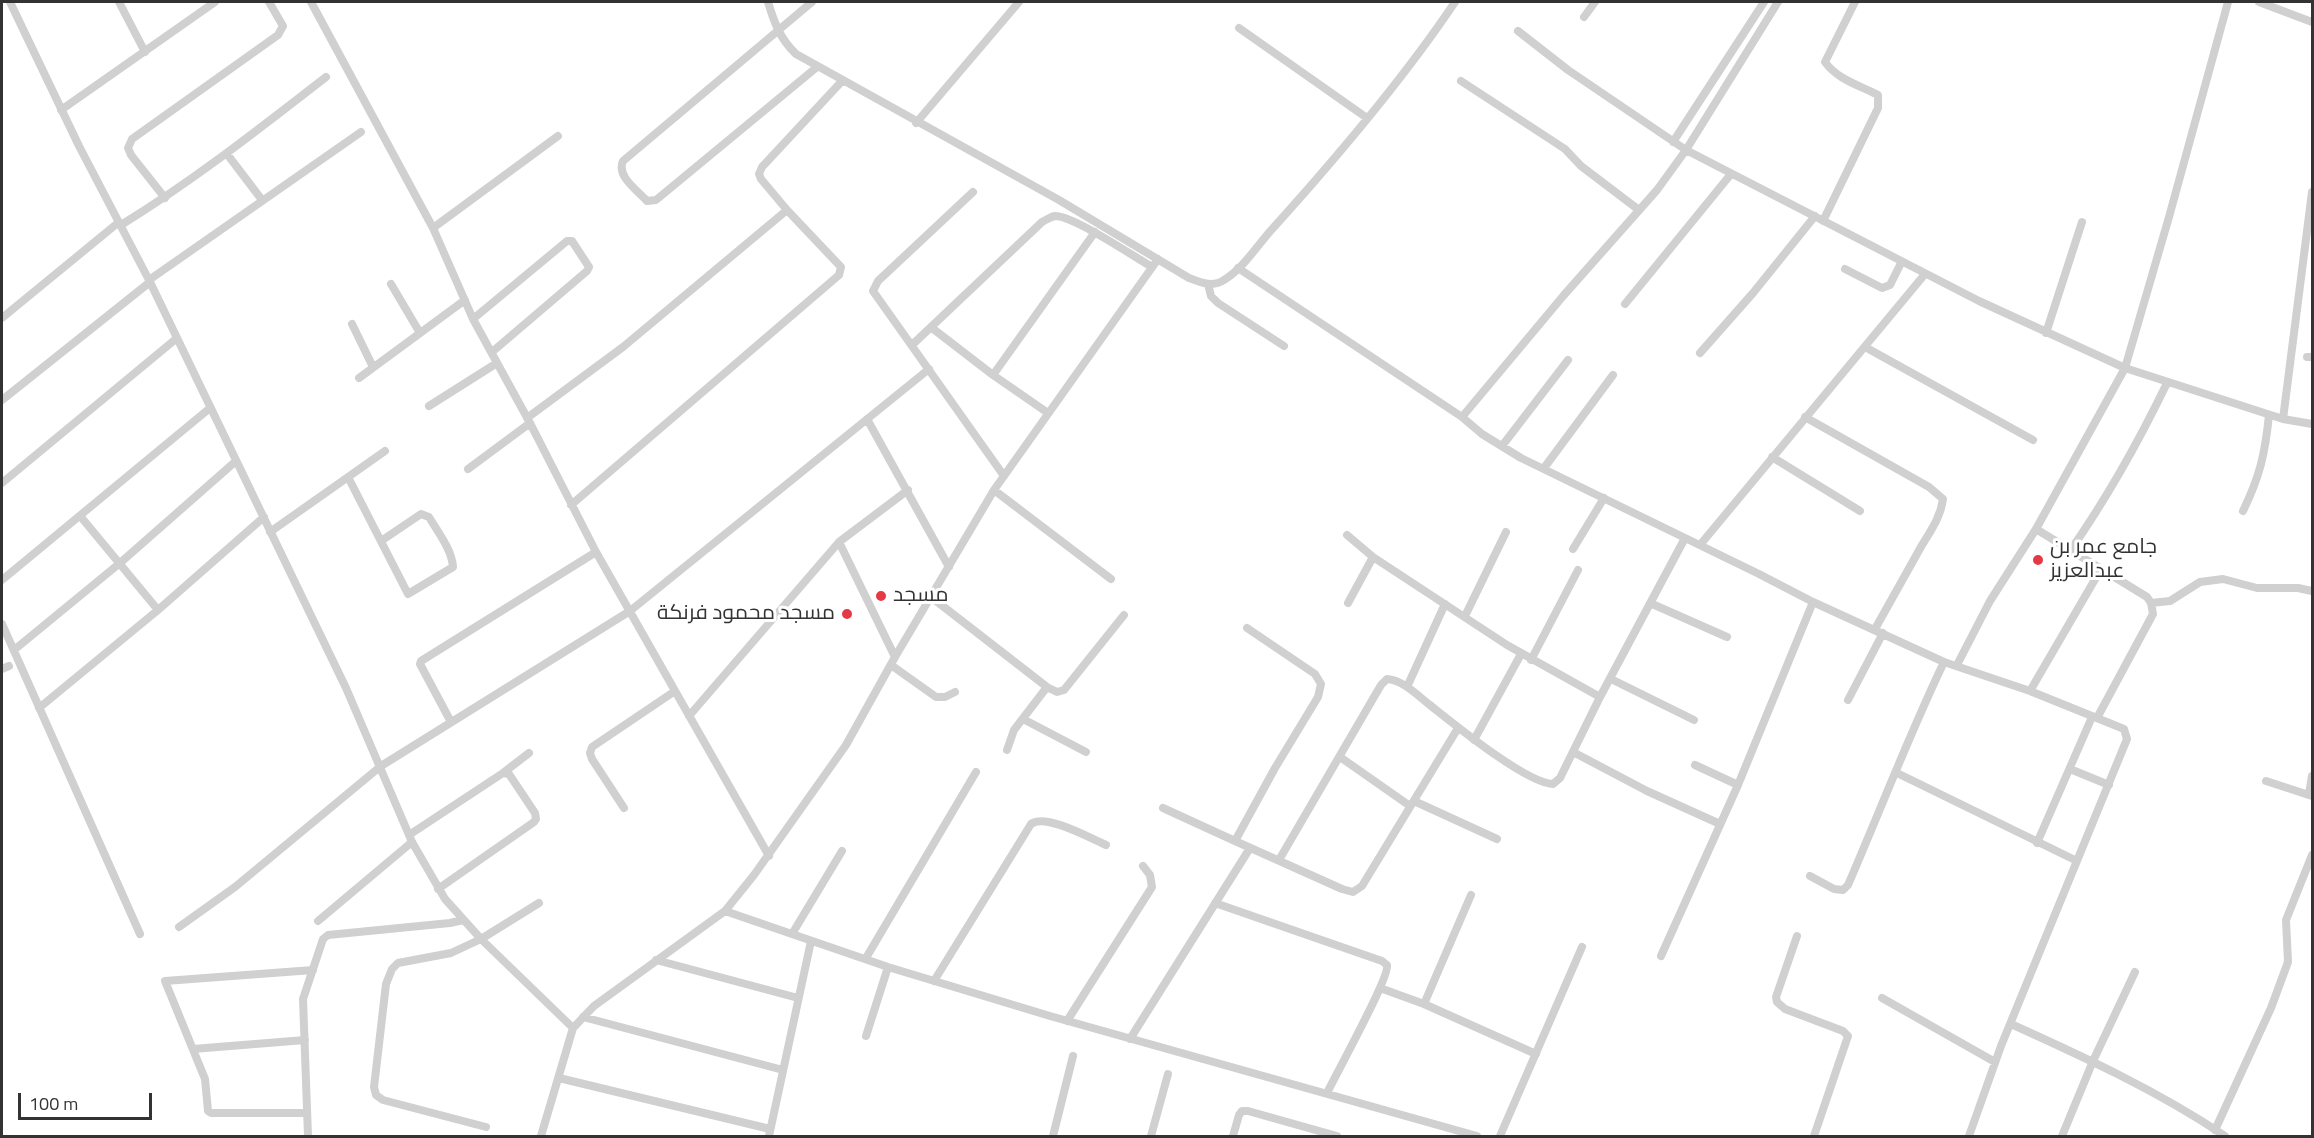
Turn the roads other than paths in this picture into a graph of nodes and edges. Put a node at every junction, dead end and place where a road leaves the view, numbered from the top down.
1 (10, 2) edge
2 (119, 2) edge
3 (197, 2) edge
4 (216, 2) edge
5 (269, 2) edge
6 (311, 2) edge
7 (768, 2) edge
8 (812, 2) edge
9 (1019, 2) edge
10 (1455, 2) edge
11 (1595, 2) edge
12 (1764, 2) edge
13 (1778, 2) edge
14 (1855, 2) edge
15 (2228, 2) edge
16 (2259, 2) edge
17 (202, 11) junction
18 (1584, 17) dead end
19 (2313, 22) edge
20 (1239, 28) dead end
21 (778, 31) junction
22 (1518, 31) dead end
23 (145, 52) junction
24 (818, 67) junction
25 (326, 77) dead end
26 (843, 80) junction
27 (1461, 81) dead end
28 (61, 110) junction
29 (1367, 118) junction
30 (916, 123) junction
31 (360, 132) dead end
32 (558, 136) dead end
33 (1673, 142) junction
34 (1686, 150) junction
35 (227, 154) junction
36 (1731, 174) junction
37 (973, 192) dead end
38 (2313, 192) edge
39 (165, 198) junction
40 (261, 200) junction
41 (787, 210) junction
42 (1639, 210) junction
43 (1819, 218) junction
44 (2082, 222) dead end
45 (120, 223) junction
46 (433, 228) junction
47 (1095, 232) junction
48 (1158, 259) junction
49 (1901, 262) junction
50 (1152, 267) junction
51 (1238, 268) junction
52 (1845, 268) dead end
53 (1926, 274) junction
54 (149, 281) junction
55 (391, 284) dead end
56 (1208, 285) junction
57 (465, 300) junction
58 (1625, 303) dead end
59 (2, 318) edge
60 (473, 319) junction
61 (352, 324) dead end
62 (933, 328) junction
63 (420, 333) junction
64 (2046, 333) junction
65 (177, 338) junction
66 (912, 345) junction
67 (1284, 346) dead end
68 (1865, 347) junction
69 (492, 352) junction
70 (1700, 353) dead end
71 (1568, 360) dead end
72 (497, 363) junction
73 (373, 367) junction
74 (929, 369) junction
75 (2125, 369) junction
76 (993, 375) junction
77 (1612, 375) dead end
78 (358, 378) dead end
79 (2167, 383) junction
80 (2, 400) edge
81 (429, 406) dead end
82 (210, 408) junction
83 (1048, 413) junction
84 (2269, 415) junction
85 (1462, 417) junction
86 (1805, 417) junction
87 (867, 419) junction
88 (2283, 419) junction
89 (529, 420) junction
90 (2313, 424) edge
91 (2033, 440) dead end
92 (1502, 446) junction
93 (385, 451) dead end
94 (1772, 458) junction
95 (236, 461) junction
96 (1544, 468) junction
97 (468, 469) dead end
98 (1004, 476) junction
99 (348, 477) junction
100 (2, 483) edge
101 (908, 490) junction
102 (994, 490) junction
103 (1604, 498) junction
104 (571, 505) junction
105 (1860, 511) dead end
106 (2243, 511) dead end
107 (81, 517) junction
108 (264, 517) junction
109 (2036, 528) junction
110 (270, 531) junction
111 (1506, 532) dead end
112 (1347, 535) dead end
113 (1685, 538) junction
114 (381, 541) junction
115 (839, 542) junction
116 (1700, 545) junction
117 (1574, 549) dead end
118 (2070, 551) junction
119 (596, 552) junction
120 (1373, 557) junction
121 (120, 562) junction
122 (948, 567) junction
123 (2101, 569) junction
124 (1578, 570) dead end
125 (1112, 579) dead end
126 (2, 580) edge
127 (2313, 591) edge
128 (931, 597) junction
129 (1348, 603) dead end
130 (1445, 603) junction
131 (1650, 603) junction
132 (1813, 603) junction
133 (2151, 603) junction
134 (158, 610) junction
135 (630, 611) junction
136 (1124, 615) dead end
137 (1465, 616) junction
138 (2, 624) edge
139 (1246, 628) dead end
140 (1875, 629) junction
141 (1884, 633) junction
142 (1727, 637) dead end
143 (14, 650) junction
144 (1521, 654) junction
145 (1532, 660) junction
146 (893, 661) junction
147 (1944, 662) junction
148 (1957, 665) junction
149 (1611, 679) junction
150 (1047, 687) junction
151 (1407, 687) junction
152 (675, 691) junction
153 (2030, 691) junction
154 (955, 692) dead end
155 (1600, 697) junction
156 (1848, 700) dead end
157 (39, 708) junction
158 (689, 716) junction
159 (2094, 717) junction
160 (1023, 719) junction
161 (1694, 720) dead end
162 (451, 722) junction
163 (1458, 728) junction
164 (1474, 740) junction
165 (1007, 750) dead end
166 (1086, 752) dead end
167 (1573, 752) junction
168 (529, 753) dead end
169 (1340, 757) junction
170 (1695, 765) dead end
171 (381, 766) junction
172 (2070, 769) junction
173 (976, 772) dead end
174 (503, 773) junction
175 (1897, 773) junction
176 (2313, 776) edge
177 (2266, 781) dead end
178 (1737, 785) junction
179 (2109, 785) junction
180 (2311, 795) edge
181 (1412, 804) junction
182 (624, 808) dead end
183 (1163, 808) dead end
184 (1720, 824) junction
185 (410, 838) junction
186 (1497, 839) dead end
187 (1235, 842) junction
188 (2037, 843) junction
189 (1106, 845) dead end
190 (1250, 848) junction
191 (842, 851) dead end
192 (2313, 855) edge
193 (769, 856) junction
194 (1279, 860) junction
195 (2077, 861) junction
196 (1143, 866) dead end
197 (1810, 876) dead end
198 (438, 889) junction
199 (1471, 895) dead end
200 (538, 903) dead end
201 (1215, 903) junction
202 (725, 911) junction
203 (463, 920) junction
204 (318, 921) dead end
205 (179, 927) dead end
206 (140, 934) dead end
207 (792, 934) junction
208 (1797, 936) dead end
209 (481, 939) junction
210 (811, 940) junction
211 (1582, 947) dead end
212 (1661, 956) dead end
213 (866, 958) junction
214 (656, 960) junction
215 (888, 967) junction
216 (313, 970) junction
217 (2135, 972) dead end
218 (934, 981) junction
219 (1380, 988) junction
220 (798, 998) junction
221 (1882, 998) dead end
222 (1424, 1004) junction
223 (583, 1017) junction
224 (1067, 1021) junction
225 (2010, 1024) junction
226 (573, 1028) junction
227 (866, 1036) dead end
228 (1130, 1039) junction
229 (305, 1040) junction
230 (193, 1049) junction
231 (1536, 1054) junction
232 (1073, 1056) dead end
233 (2093, 1061) junction
234 (1995, 1062) junction
235 (783, 1070) junction
236 (1168, 1074) dead end
237 (559, 1077) junction
238 (1327, 1093) junction
239 (307, 1113) junction
240 (1299, 1125) junction
241 (486, 1127) dead end
242 (2215, 1130) junction
243 (770, 1133) edge
244 (308, 1137) edge
245 (541, 1137) edge
246 (1053, 1137) edge
247 (1151, 1137) edge
248 (1233, 1137) edge
249 (1296, 1137) edge
250 (1337, 1137) edge
251 (1477, 1137) edge
252 (1500, 1137) edge
253 (1814, 1137) edge
254 (1968, 1137) edge
255 (2062, 1137) edge
256 (2225, 1137) edge

1 - 28 street
2 - 23 street
3 - 17 street
4 - 17 street
5 - 39 street
6 - 46 street
7 - 21 street
8 - 21 street
9 - 30 street
10 - 29 street
11 - 18 street
12 - 33 street
13 - 34 street
14 - 43 street
15 - 75 street
16 - 19 street
17 - 23 street
20 - 29 street
21 - 24 street
21 - 24 street
22 - 33 street
23 - 28 street
24 - 26 street
25 - 35 street
26 - 30 street
26 - 41 street
27 - 42 street
28 - 45 street
29 - 51 street
30 - 48 street
31 - 40 street
32 - 46 street
33 - 34 street
34 - 36 street
34 - 42 street
35 - 39 street
35 - 40 street
36 - 43 street
36 - 58 street
37 - 66 street
38 - 88 street
39 - 45 street
40 - 54 street
41 - 89 street
41 - 104 street
42 - 85 street
43 - 49 street
43 - 70 street
44 - 64 street
45 - 54 street
45 - 59 street
46 - 57 street
47 - 50 street
47 - 62 street
47 - 76 street
48 - 50 street
48 - 56 street
49 - 52 street
49 - 53 street
50 - 83 street
51 - 56 street
51 - 85 street
53 - 64 street
53 - 68 street
54 - 65 street
54 - 80 street
55 - 63 street
56 - 67 street
57 - 60 street
57 - 63 street
60 - 69 street
60 - 69 street
61 - 73 street
62 - 66 street
62 - 76 street
63 - 73 street
64 - 75 street
65 - 82 street
65 - 100 street
66 - 74 street
68 - 86 street
68 - 91 street
69 - 72 street
71 - 92 street
72 - 81 street
72 - 89 street
73 - 78 street
74 - 87 street
74 - 98 street
75 - 79 street
75 - 109 street
76 - 83 street
77 - 96 street
79 - 84 street
79 - 118 street
82 - 95 street
82 - 107 street
83 - 98 street
84 - 88 street
84 - 106 street
85 - 92 street
86 - 94 street
86 - 140 street
87 - 101 street
87 - 135 street
88 - 90 street
89 - 97 street
89 - 104 street
92 - 96 street
93 - 99 street
94 - 105 street
94 - 116 street
95 - 108 street
95 - 121 street
96 - 103 street
98 - 102 street
99 - 110 street
99 - 114 street
101 - 115 street
101 - 122 street
102 - 122 street
102 - 125 street
103 - 113 street
103 - 117 street
104 - 119 street
107 - 121 street
107 - 126 street
108 - 110 street
108 - 134 street
109 - 118 street
109 - 148 street
110 - 171 street
111 - 137 street
112 - 120 street
113 - 116 street
113 - 131 street
114 - 114 street
115 - 146 street
115 - 158 street
116 - 132 street
118 - 123 street
119 - 135 street
119 - 162 street
120 - 129 street
120 - 130 street
121 - 134 street
121 - 143 street
122 - 128 street
123 - 133 street
123 - 153 street
124 - 145 street
127 - 133 street
128 - 146 street
128 - 150 street
130 - 137 street
130 - 151 street
131 - 142 street
131 - 149 street
132 - 140 street
132 - 178 street
133 - 159 street
134 - 157 street
135 - 152 street
135 - 162 street
136 - 150 street
137 - 144 street
138 - 143 street
139 - 187 street
140 - 141 street
141 - 147 street
141 - 156 street
143 - 157 street
144 - 145 street
144 - 164 street
145 - 155 street
146 - 154 street
146 - 193 street
147 - 148 street
147 - 175 street
148 - 153 street
149 - 155 street
149 - 161 street
150 - 160 street
151 - 163 street
151 - 169 street
152 - 158 street
152 - 182 street
153 - 159 street
155 - 167 street
157 - 206 street
158 - 193 street
159 - 172 street
159 - 179 street
160 - 165 street
160 - 166 street
162 - 171 street
163 - 164 street
163 - 181 street
164 - 167 street
167 - 184 street
168 - 174 street
169 - 181 street
169 - 194 street
170 - 178 street
171 - 185 street
171 - 205 street
172 - 179 street
172 - 188 street
173 - 213 street
174 - 185 street
174 - 198 street
175 - 188 street
175 - 197 street
176 - 180 street
177 - 180 street
178 - 184 street
179 - 195 street
181 - 186 street
181 - 194 street
183 - 187 street
184 - 212 street
185 - 198 street
185 - 204 street
187 - 190 street
188 - 195 street
189 - 218 street
190 - 194 street
190 - 201 street
191 - 207 street
192 - 242 street
193 - 202 street
195 - 225 street
196 - 224 street
198 - 203 street
199 - 222 street
200 - 209 street
201 - 219 street
201 - 228 street
202 - 207 street
202 - 214 street
203 - 209 street
203 - 216 street
207 - 210 street
208 - 253 street
209 - 226 street
209 - 241 street
210 - 213 street
210 - 220 street
211 - 231 street
213 - 215 street
214 - 220 street
214 - 223 street
215 - 218 street
215 - 227 street
216 - 229 street
216 - 230 street
217 - 233 street
218 - 224 street
219 - 222 street
219 - 238 street
220 - 235 street
221 - 234 street
222 - 231 street
223 - 226 street
223 - 235 street
224 - 228 street
225 - 233 street
225 - 234 street
226 - 237 street
228 - 238 street
229 - 230 street
229 - 239 street
230 - 239 street
231 - 252 street
232 - 246 street
233 - 242 street
233 - 255 street
234 - 254 street
235 - 243 street
236 - 247 street
237 - 243 street
237 - 245 street
238 - 251 street
239 - 244 street
240 - 248 street
240 - 249 street
240 - 250 street
242 - 256 street

